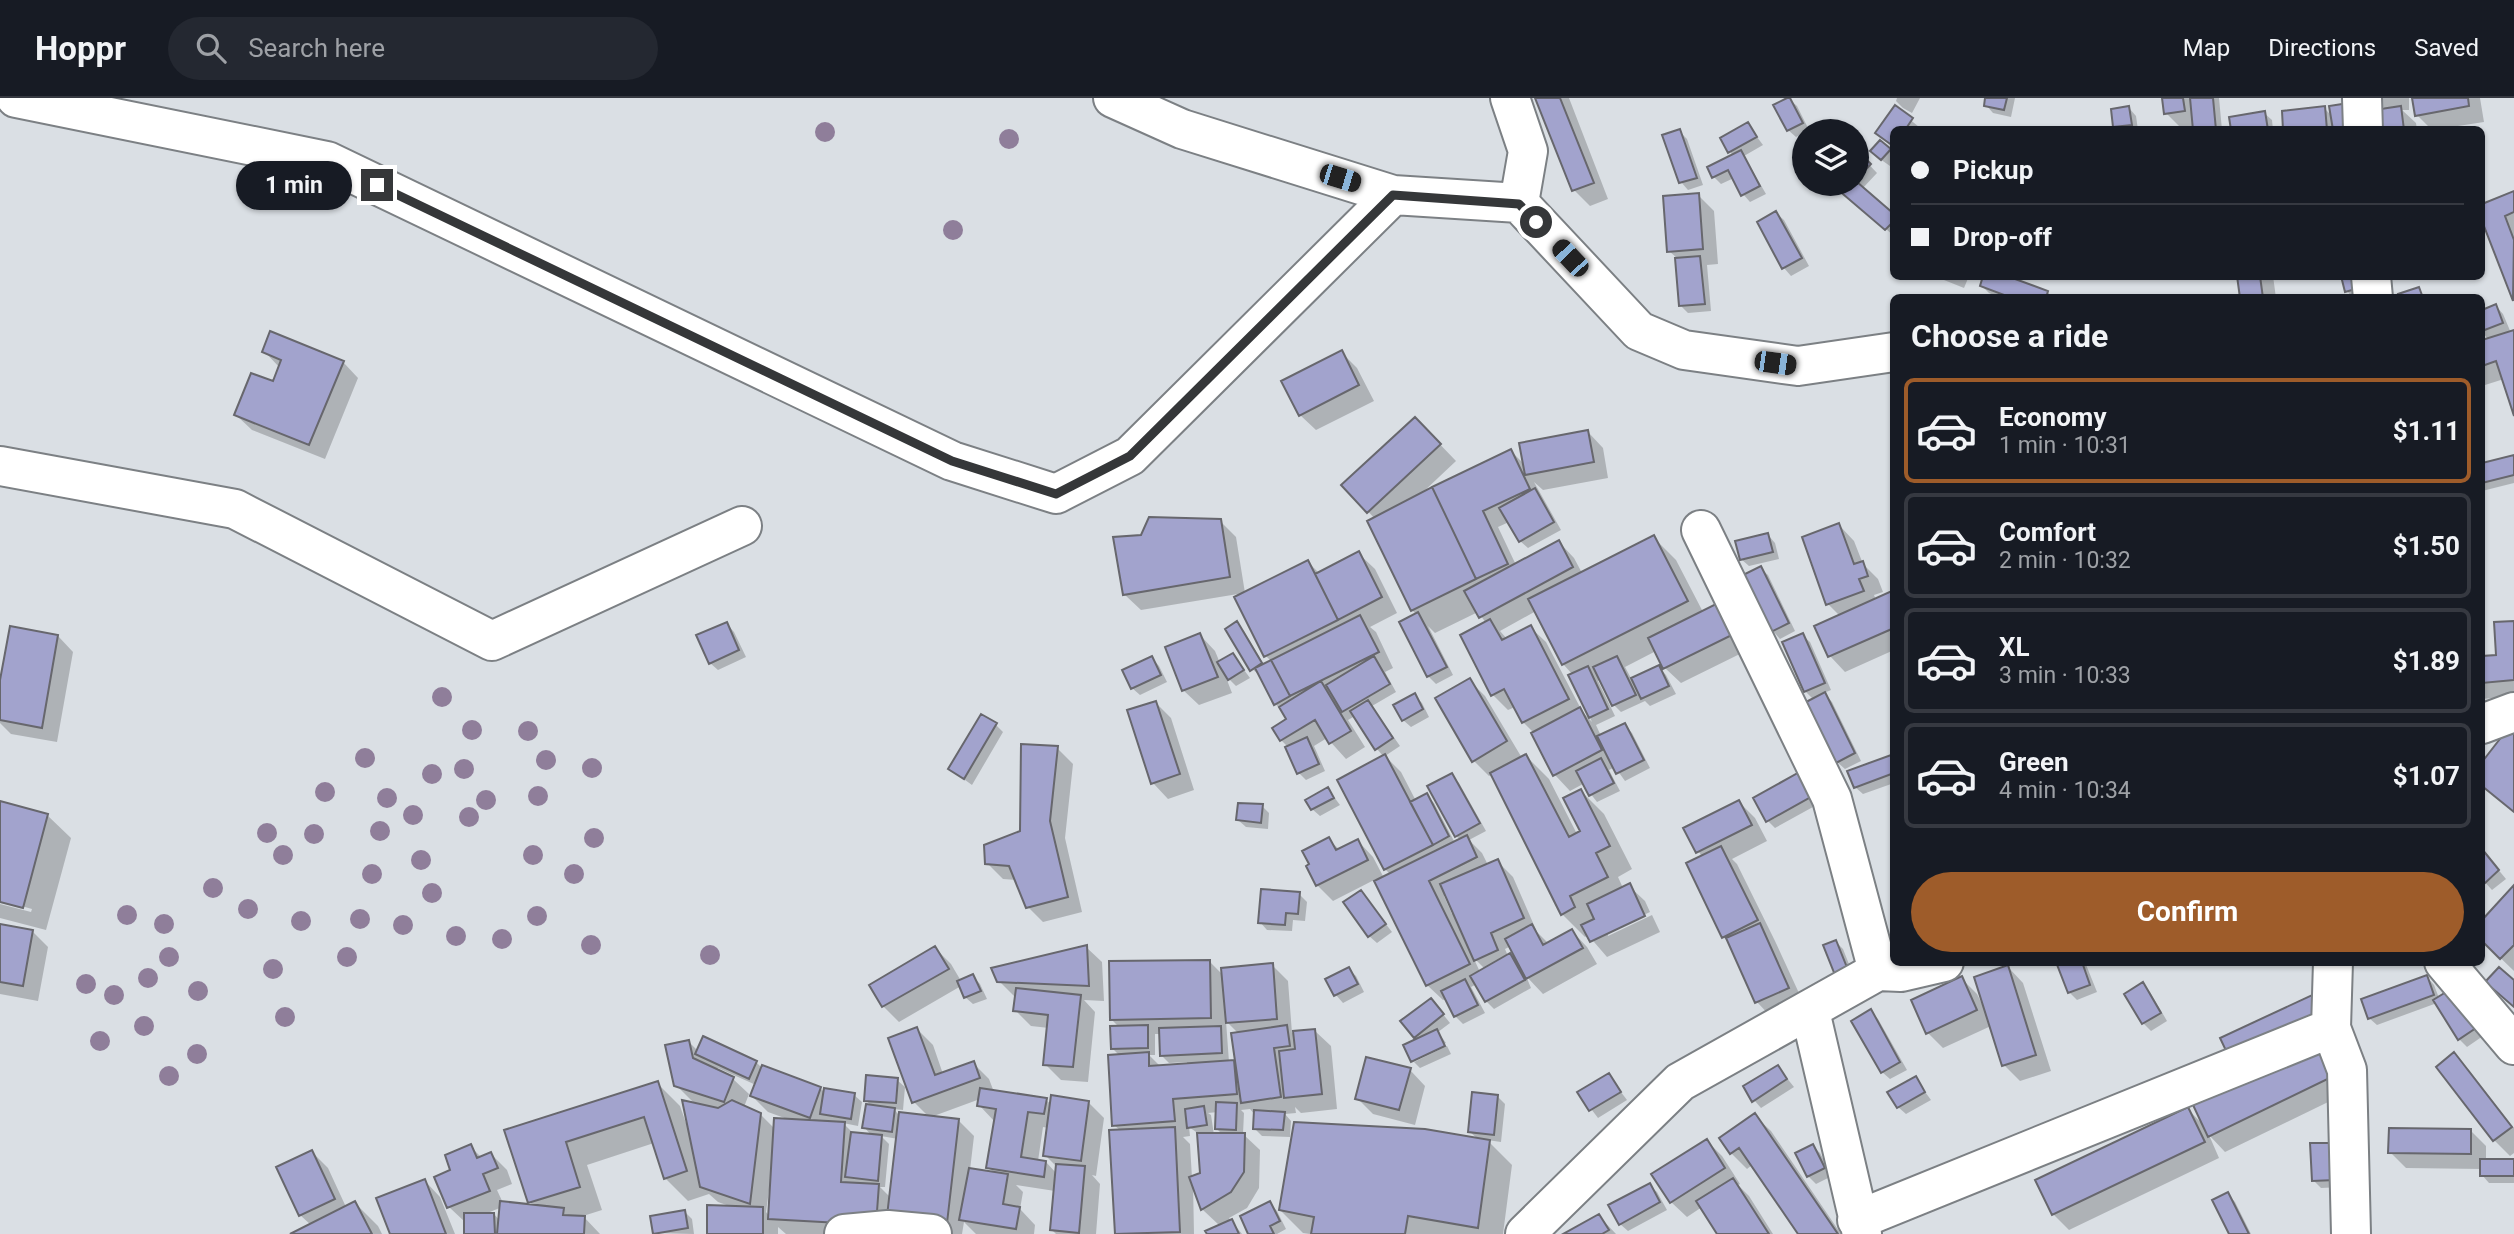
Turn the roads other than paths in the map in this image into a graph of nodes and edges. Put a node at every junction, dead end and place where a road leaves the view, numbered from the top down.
1 (16, 98) edge
2 (1113, 98) edge
3 (1510, 98) edge
4 (2362, 98) edge
5 (2363, 126) edge
6 (1393, 195) junction
7 (1519, 204) junction
8 (1890, 353) edge
9 (0, 466) edge
10 (742, 526) dead end
11 (1701, 530) dead end
12 (2514, 712) edge
13 (2485, 723) edge
14 (1927, 966) edge
15 (2333, 966) edge
16 (2447, 966) edge
17 (1878, 971) junction
18 (1810, 1011) junction
19 (2331, 1028) junction
20 (2514, 1045) edge
21 (1860, 1227) edge
22 (844, 1234) edge
23 (932, 1234) edge
24 (1525, 1234) edge
25 (2351, 1234) edge

1 - 6 street
2 - 6 street
3 - 7 street
4 - 5 street
6 - 7 street
7 - 8 street
9 - 10 street
11 - 17 street
12 - 13 street
14 - 17 street
15 - 19 street
16 - 20 street
17 - 18 street
18 - 21 street
18 - 24 street
19 - 21 street
19 - 25 street
22 - 23 street

